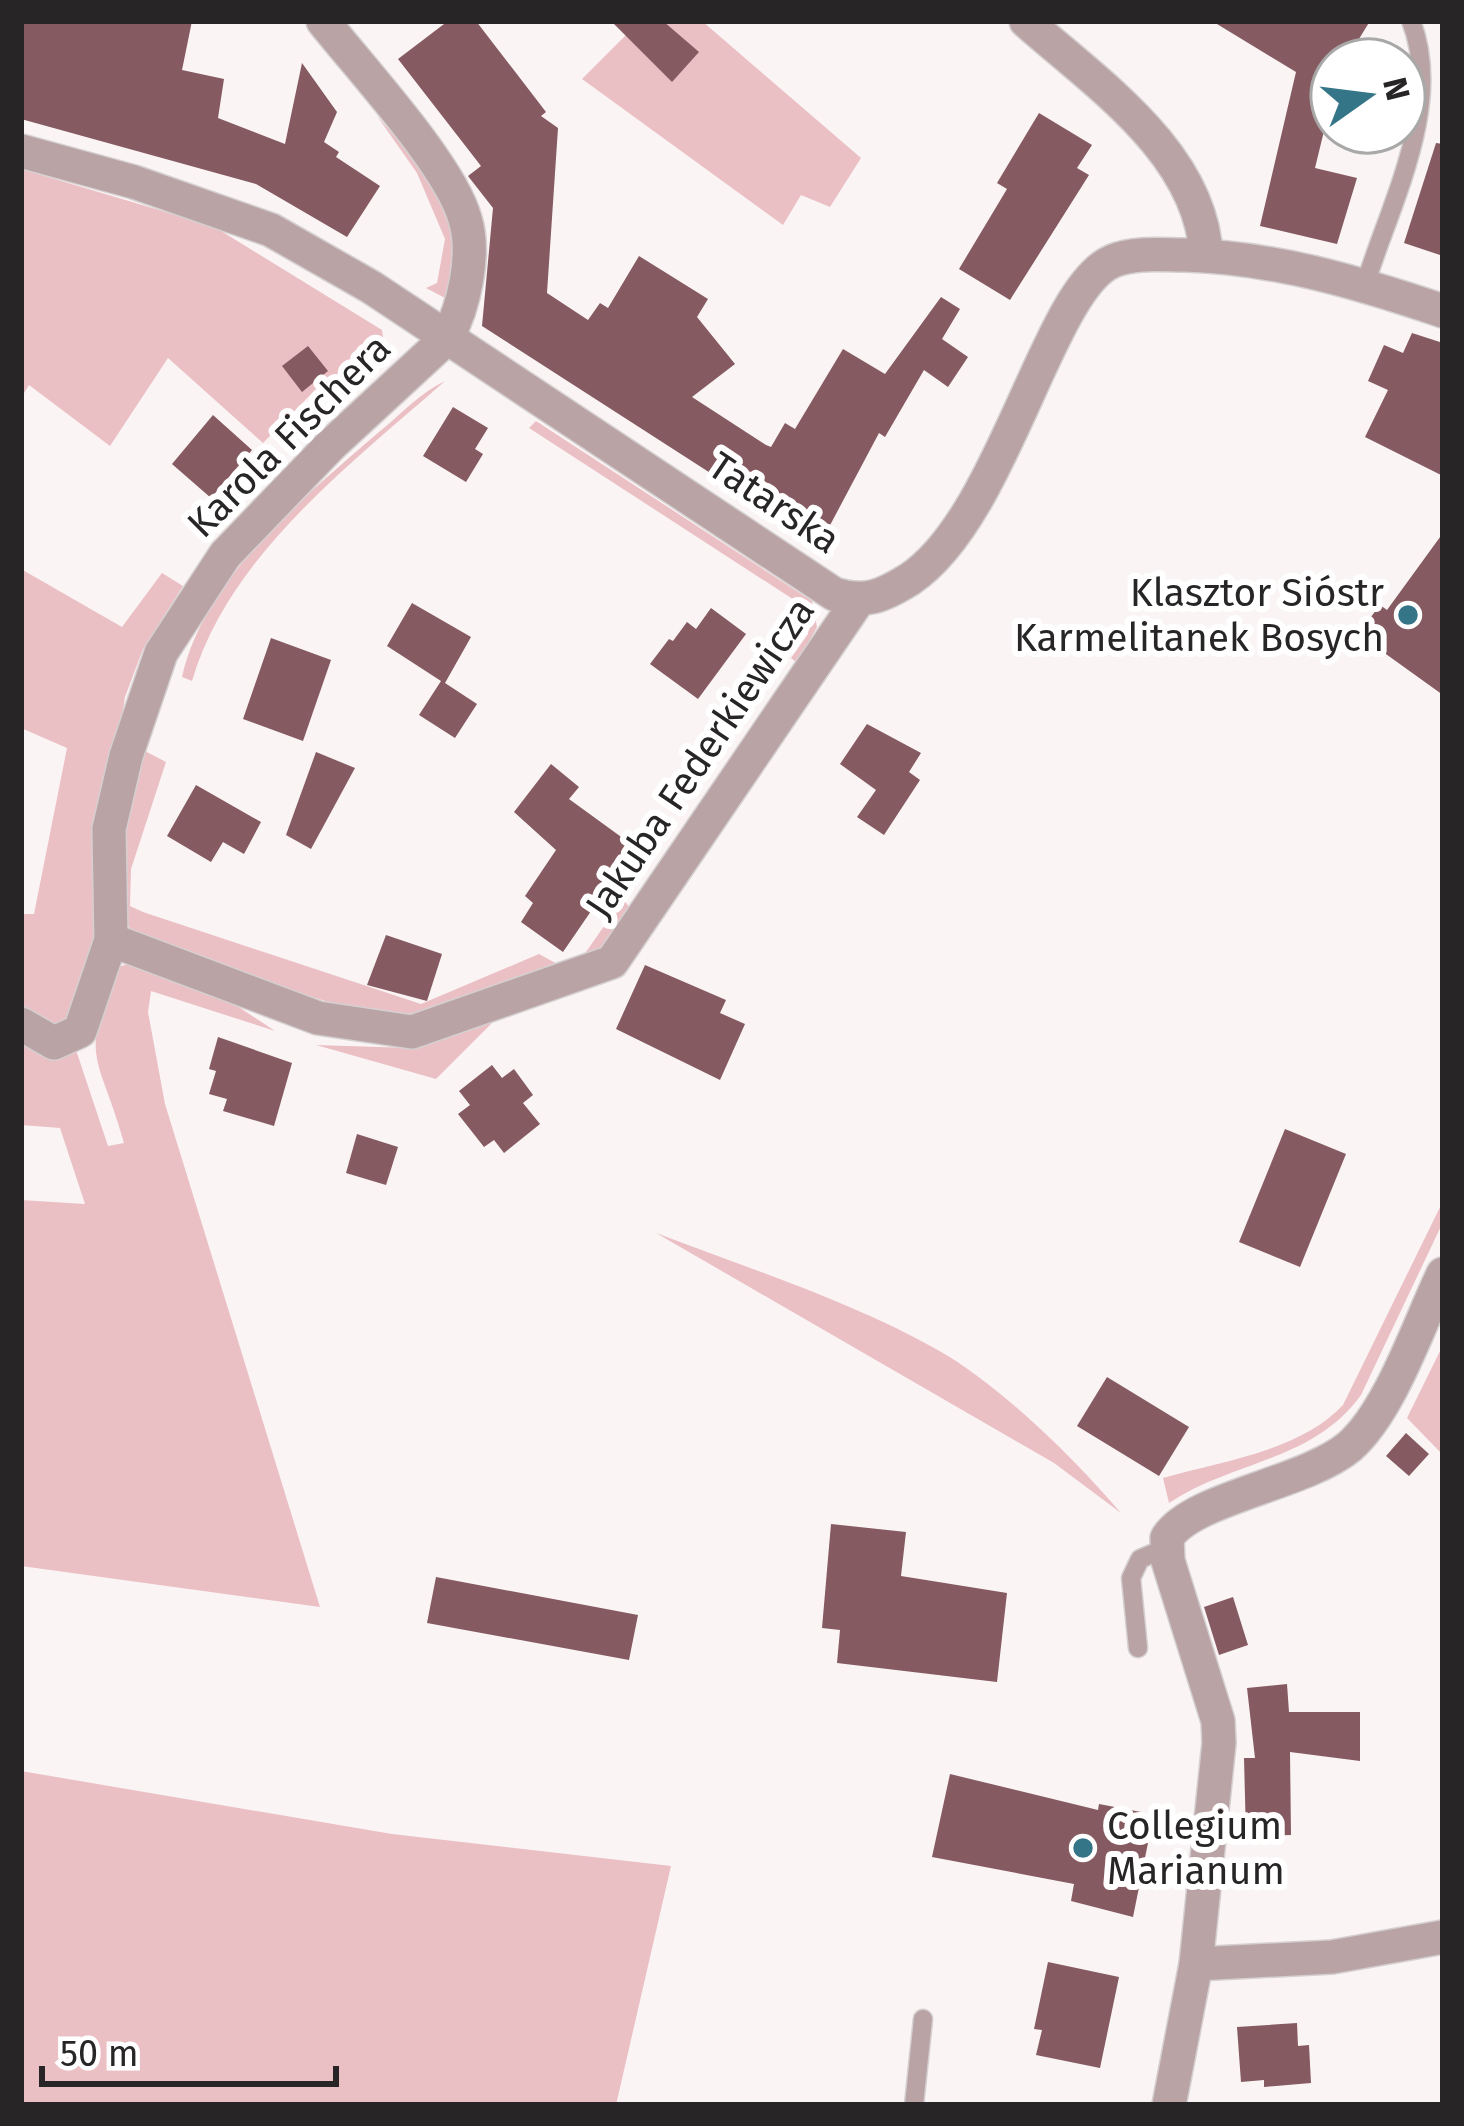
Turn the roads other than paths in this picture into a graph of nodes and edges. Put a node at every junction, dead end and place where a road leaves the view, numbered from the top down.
1 (323, 21) edge
2 (1026, 21) edge
3 (1411, 21) edge
4 (21, 151) edge
5 (1205, 256) junction
6 (1365, 285) junction
7 (1443, 311) edge
8 (447, 338) junction
9 (857, 602) junction
10 (111, 940) junction
11 (21, 1024) edge
12 (1443, 1274) edge
13 (1169, 1538) junction
14 (1138, 1648) dead end
15 (1443, 1937) edge
16 (1196, 1964) junction
17 (922, 2019) dead end
18 (914, 2105) edge
19 (1169, 2105) edge

1 - 8 street
2 - 5 street
3 - 6 lane
4 - 8 street, Tatarska
5 - 6 street, Tatarska
5 - 9 street, Tatarska
6 - 7 street, Tatarska
8 - 9 street, Tatarska
8 - 10 street, Karola Fischera
9 - 10 street, Jakuba Federkiewicza
10 - 11 street, Karola Fischera
12 - 13 street
13 - 14 lane
13 - 16 street
15 - 16 street
16 - 19 street
17 - 18 lane

